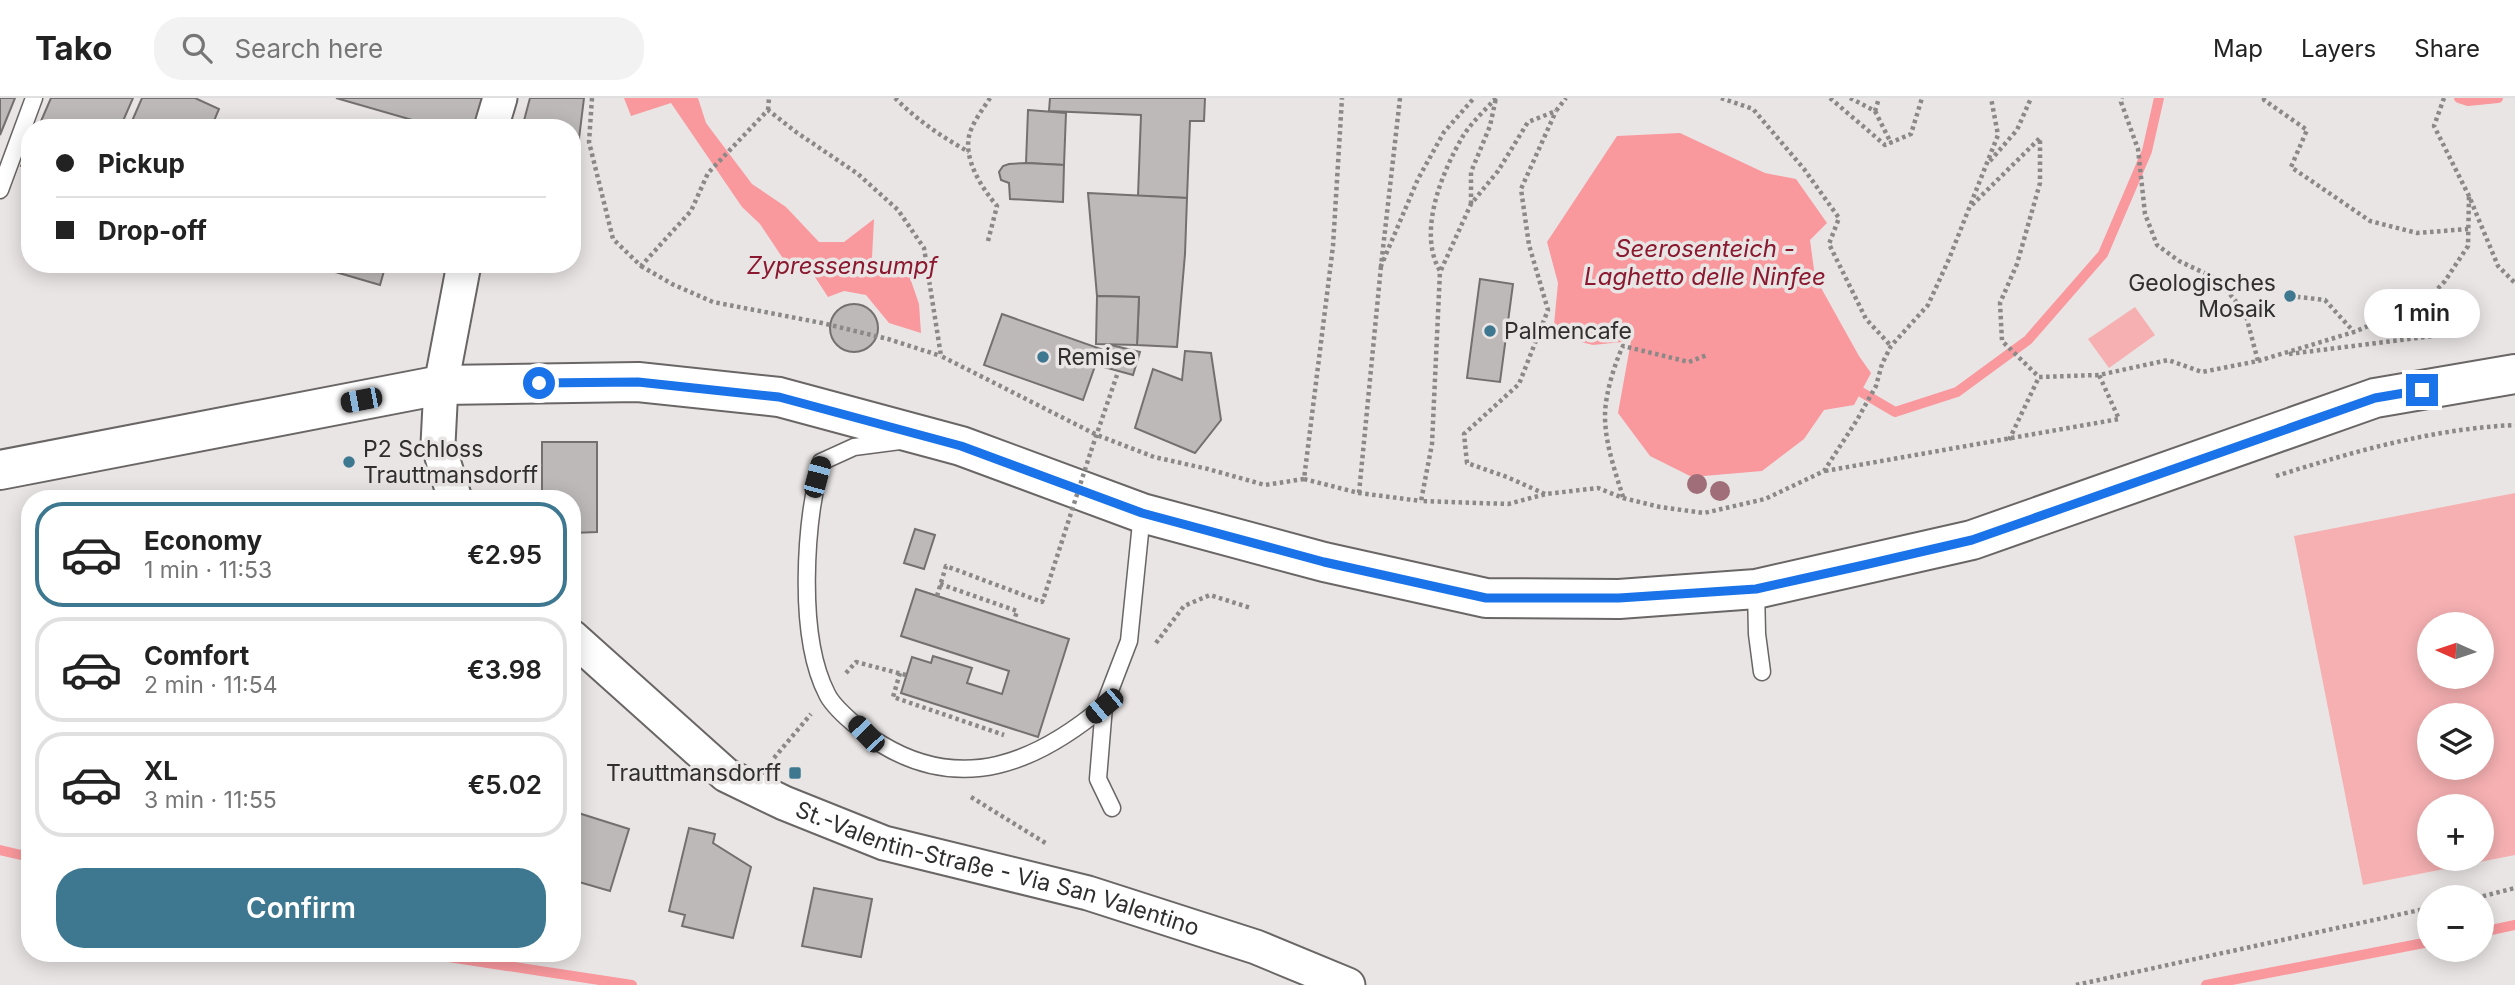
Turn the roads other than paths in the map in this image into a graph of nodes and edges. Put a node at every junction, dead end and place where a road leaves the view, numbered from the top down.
1 (34, 98) edge
2 (500, 98) edge
3 (26, 119) edge
4 (494, 119) edge
5 (21, 133) edge
6 (0, 190) edge
7 (462, 273) edge
8 (2515, 374) edge
9 (441, 385) junction
10 (929, 438) junction
11 (0, 470) edge
12 (452, 490) edge
13 (1142, 513) junction
14 (1756, 589) junction
15 (581, 644) edge
16 (1762, 672) dead end
17 (1104, 706) junction
18 (1112, 808) dead end
19 (1348, 985) edge

1 - 3 lane
2 - 4 street
5 - 6 lane
7 - 9 street
8 - 14 main road
9 - 10 main road
9 - 11 main road
9 - 12 street
10 - 13 main road
10 - 17 lane
13 - 14 main road
13 - 17 lane
14 - 16 lane
15 - 19 street, St.-Valentin-Straße - Via San Valentino
17 - 18 lane

